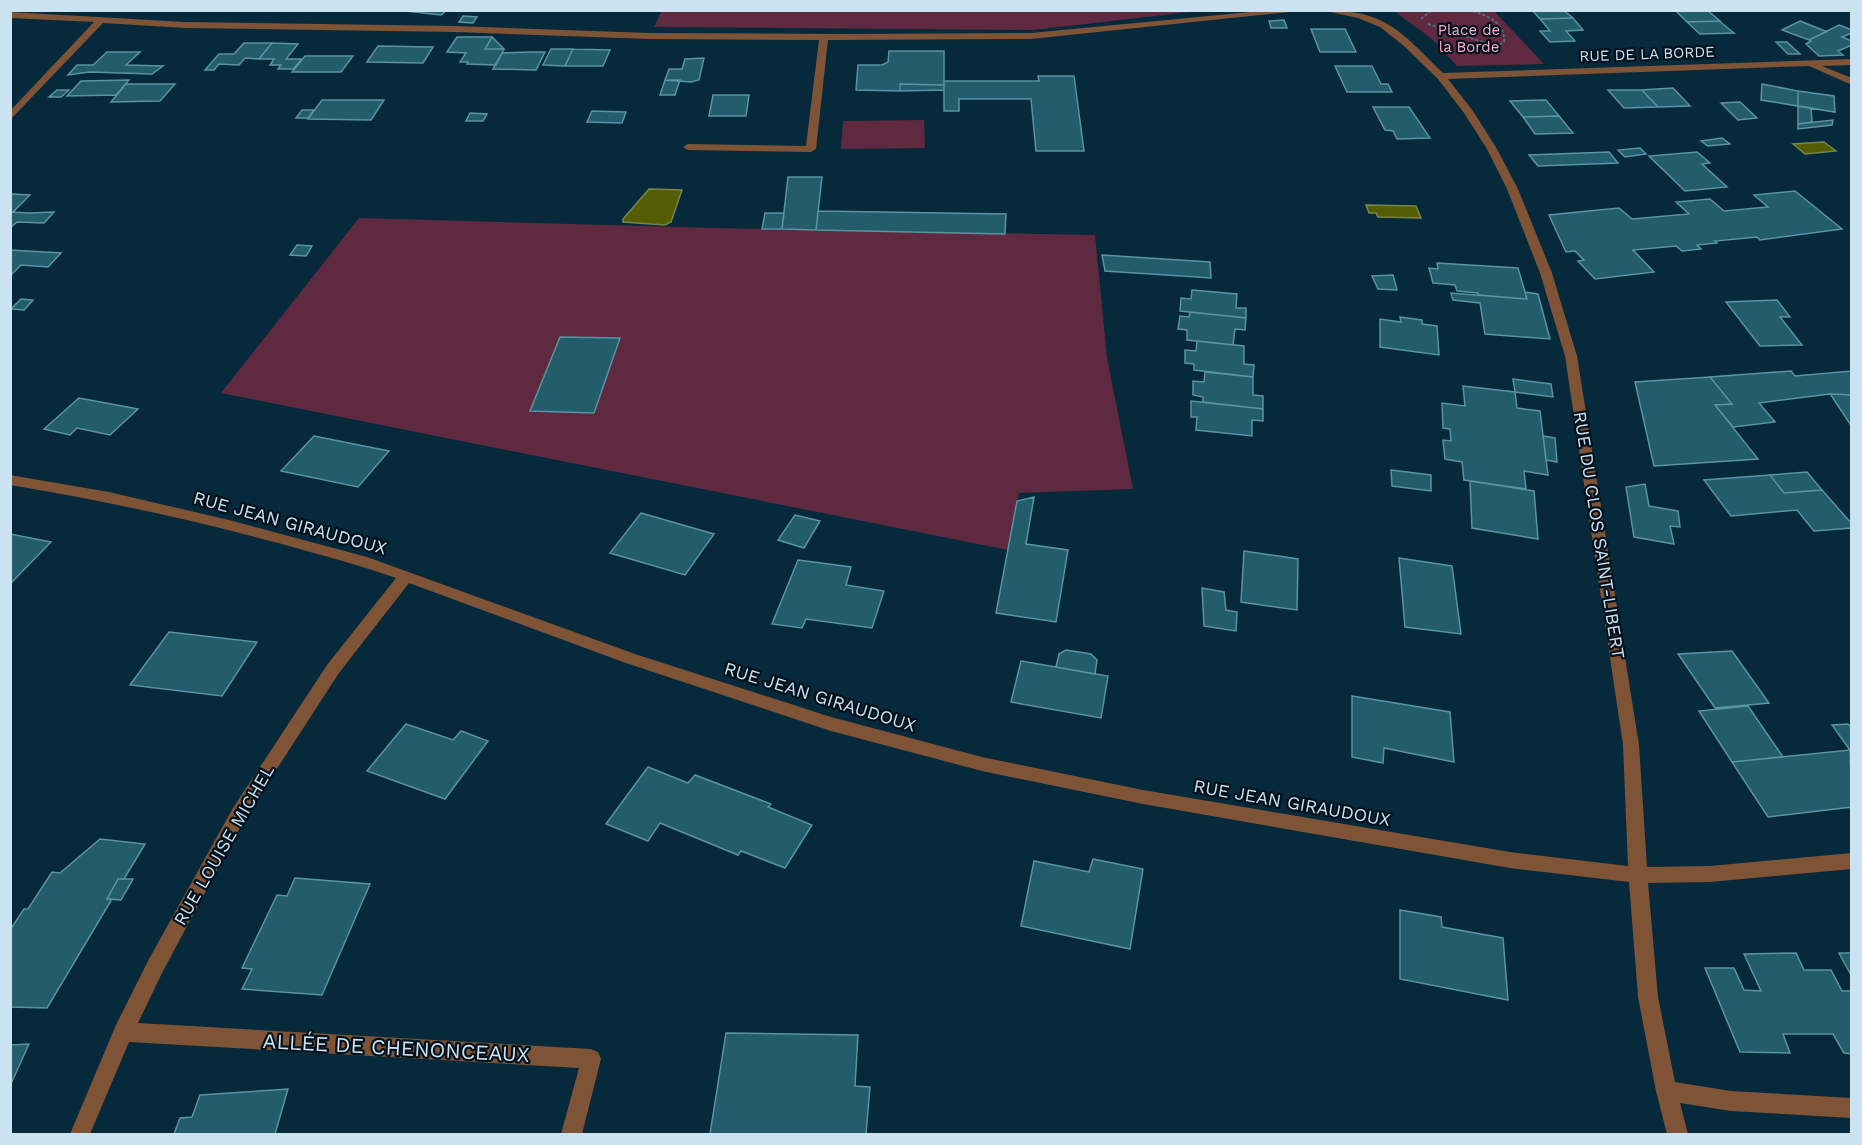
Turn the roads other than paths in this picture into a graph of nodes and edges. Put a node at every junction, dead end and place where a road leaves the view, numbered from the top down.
1 (1305, 10) edge
2 (1325, 10) edge
3 (10, 15) edge
4 (99, 22) junction
5 (824, 36) junction
6 (1851, 62) edge
7 (1809, 64) junction
8 (1443, 76) junction
9 (1851, 82) edge
10 (10, 117) edge
11 (688, 147) dead end
12 (10, 480) edge
13 (405, 577) junction
14 (1851, 861) edge
15 (1638, 875) junction
16 (123, 1032) junction
17 (1666, 1090) junction
18 (1851, 1108) edge
19 (80, 1134) edge
20 (572, 1134) edge
21 (1677, 1134) edge

1 - 5 street
2 - 8 street, RUE DU CLOS SAINT-LIBERT
3 - 4 street
4 - 5 street
4 - 10 street
5 - 11 street
6 - 7 street, RUE DE LA BORDE
7 - 8 street, RUE DE LA BORDE
7 - 9 street
8 - 15 street, RUE DU CLOS SAINT-LIBERT
12 - 13 street, RUE JEAN GIRAUDOUX
13 - 15 street, RUE JEAN GIRAUDOUX
13 - 16 street, RUE LOUISE MICHEL
14 - 15 street, RUE JEAN GIRAUDOUX
15 - 17 street, RUE DU CLOS SAINT-LIBERT
16 - 19 street, RUE LOUISE MICHEL
16 - 20 street, ALLÉE DE CHENONCEAUX
17 - 18 street
17 - 21 street, RUE DU CLOS SAINT-LIBERT

